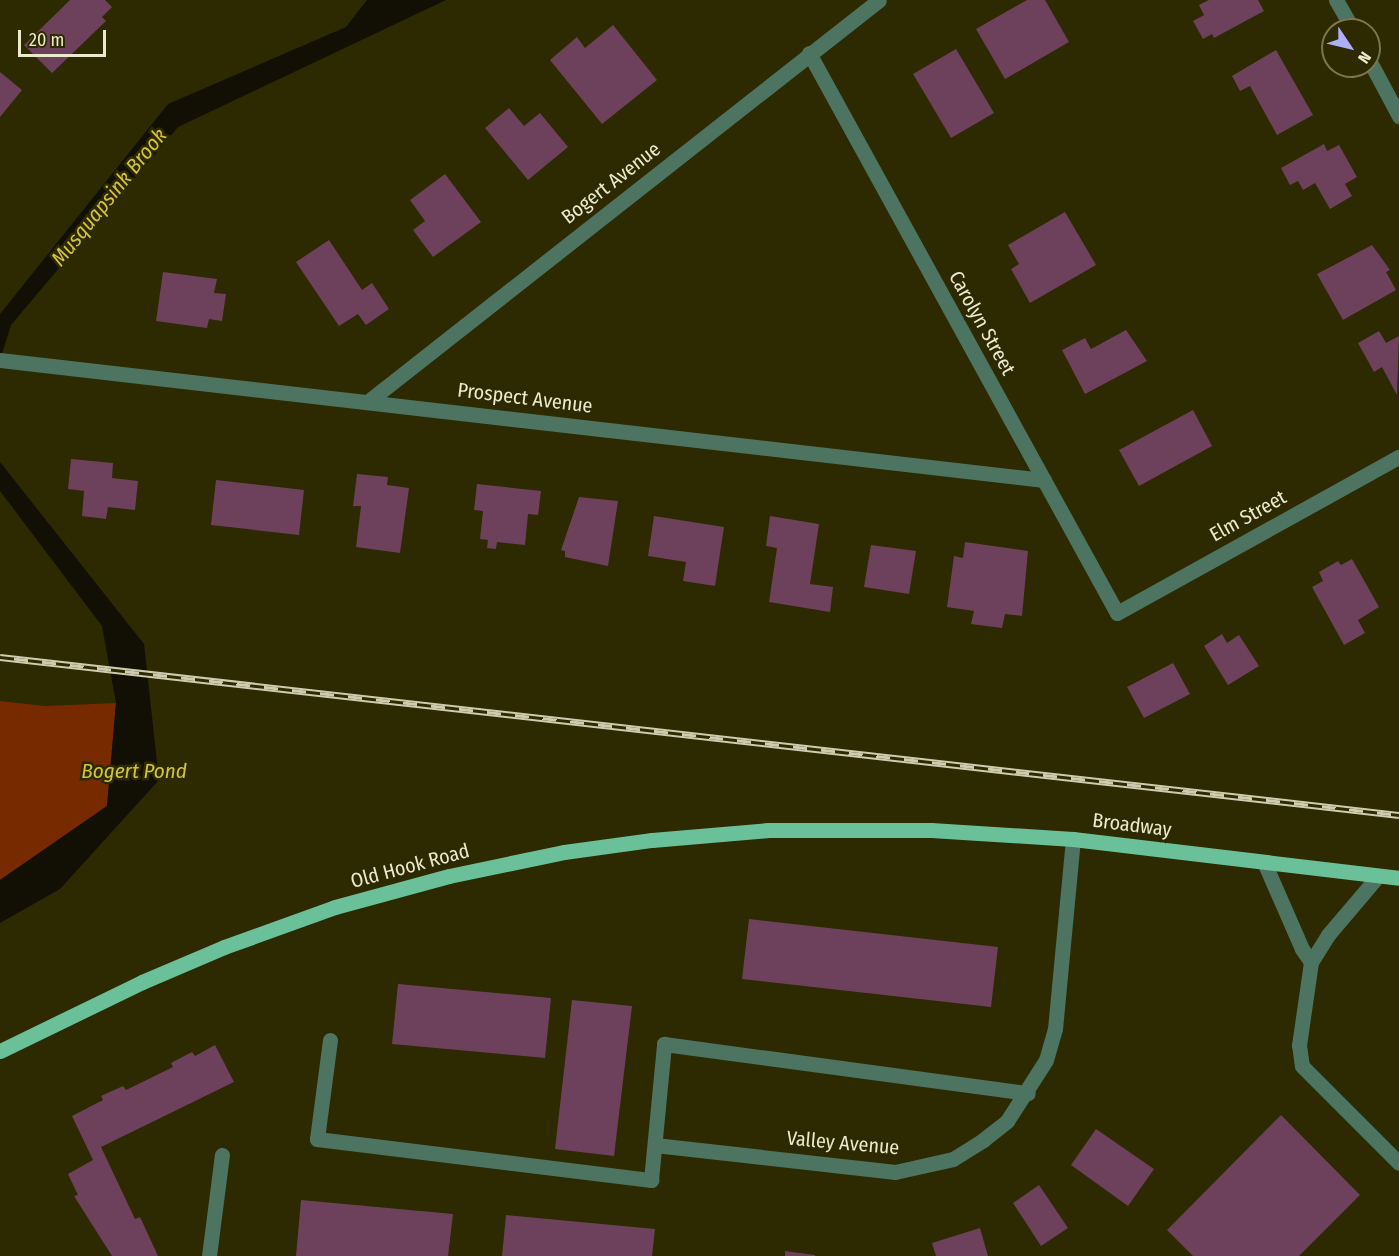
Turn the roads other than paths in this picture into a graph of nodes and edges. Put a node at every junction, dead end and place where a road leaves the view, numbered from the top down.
1 (879, 0) edge
2 (1336, 0) edge
3 (1346, 18) edge
4 (809, 53) junction
5 (1379, 78) edge
6 (1399, 116) edge
7 (0, 360) edge
8 (370, 400) junction
9 (1399, 457) edge
10 (1044, 480) junction
11 (1118, 613) joint
12 (858, 829) joint
13 (1073, 839) junction
14 (1264, 862) junction
15 (1378, 876) junction
16 (1399, 878) edge
17 (1311, 962) junction
18 (330, 1040) dead end
19 (0, 1051) edge
20 (1028, 1093) junction
21 (655, 1145) junction
22 (222, 1155) dead end
23 (1399, 1163) edge
24 (209, 1256) edge

1 - 4 street, Bogert Avenue
2 - 3 street
4 - 8 street, Bogert Avenue
4 - 10 street, Carolyn Street
5 - 6 street
7 - 8 street, Prospect Avenue
8 - 10 street, Prospect Avenue
9 - 11 street, Elm Street
10 - 11 street, Carolyn Street
12 - 13 main road, Broadway
12 - 19 main road, Old Hook Road
13 - 14 main road, Broadway
13 - 20 street, Valley Avenue
14 - 15 main road, Broadway
14 - 17 street
15 - 16 main road, Broadway
15 - 17 street
17 - 23 street
18 - 21 street
20 - 21 street, Valley Avenue
20 - 21 street
22 - 24 street

